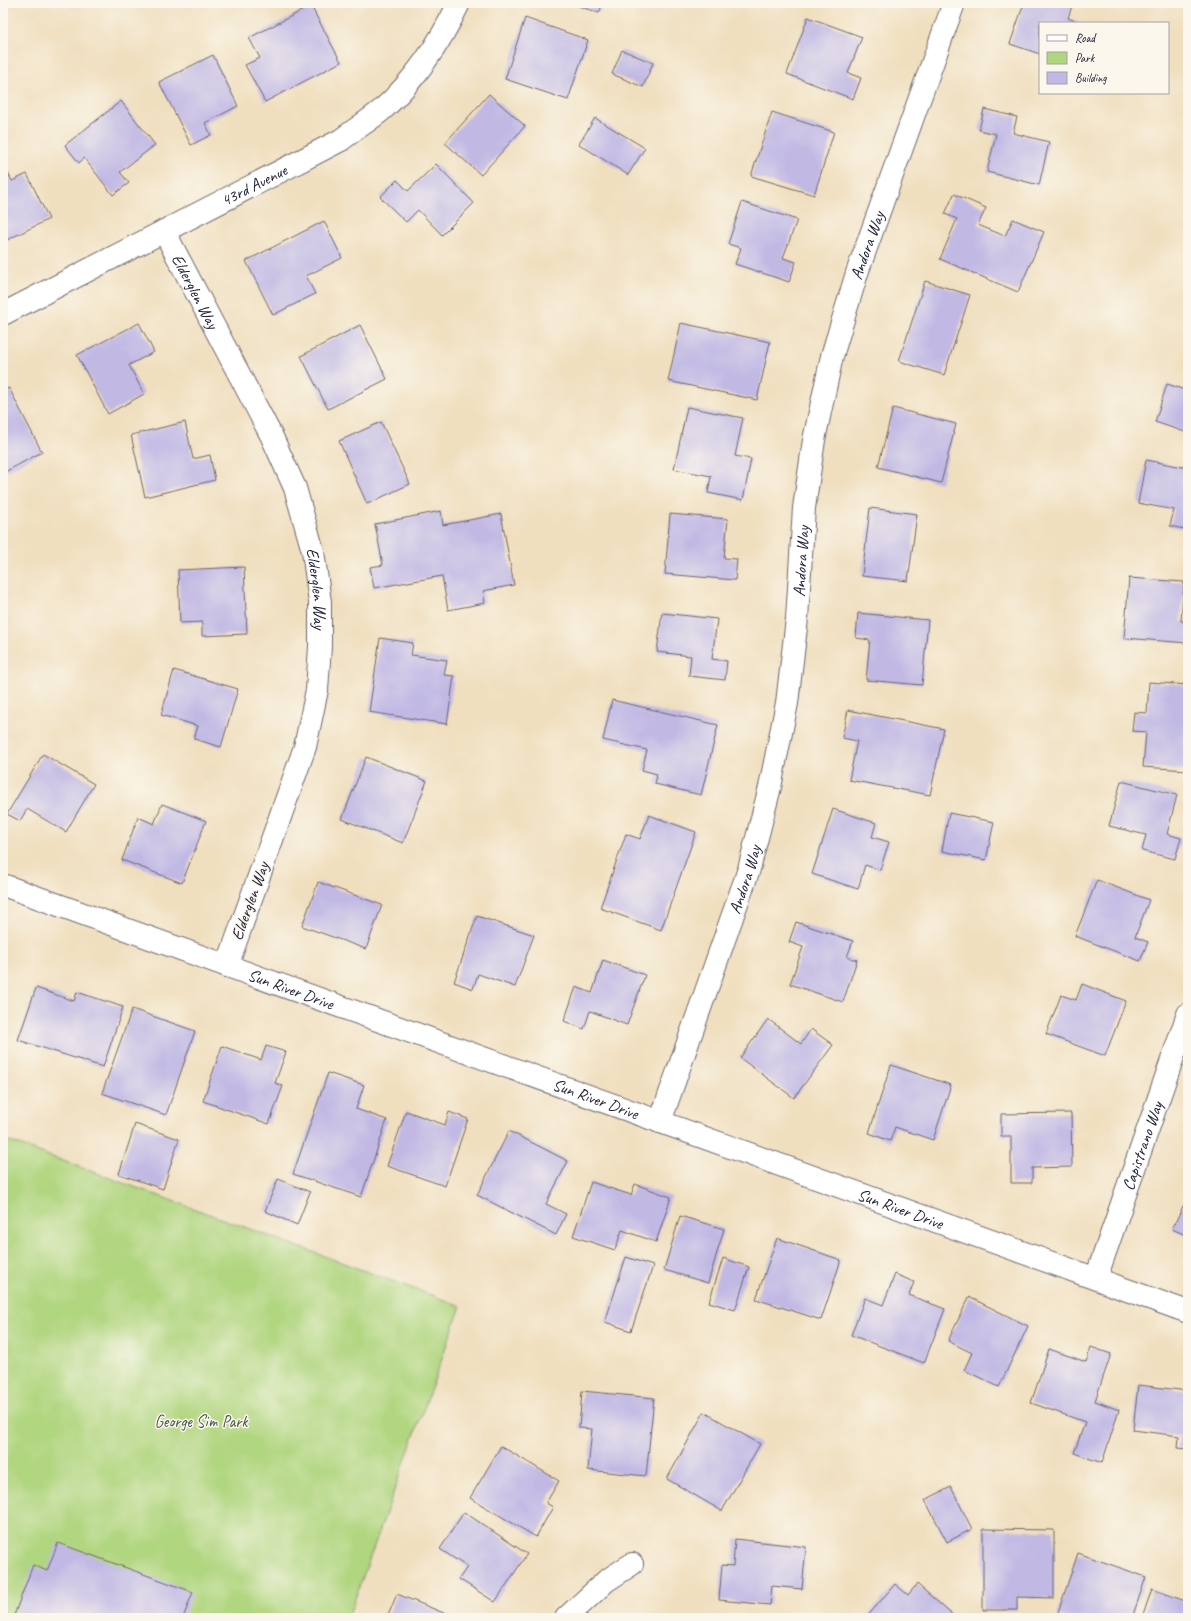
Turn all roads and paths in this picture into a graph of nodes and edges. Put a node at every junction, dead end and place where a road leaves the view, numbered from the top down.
1 (459, 3) edge
2 (954, 3) edge
3 (164, 231) junction
4 (3, 314) edge
5 (3, 885) edge
6 (227, 966) junction
7 (1188, 1014) edge
8 (660, 1122) junction
9 (1096, 1278) junction
10 (1188, 1312) edge
11 (632, 1564) dead end
12 (566, 1618) edge

1 - 3 street, 43rd Avenue
2 - 8 street, Andora Way
3 - 4 street, 43rd Avenue
3 - 6 street, Elderglen Way
5 - 6 street, Sun River Drive
6 - 8 street, Sun River Drive
7 - 9 street, Capistrano Way
8 - 9 street, Sun River Drive
9 - 10 street, Sun River Drive
11 - 12 street

